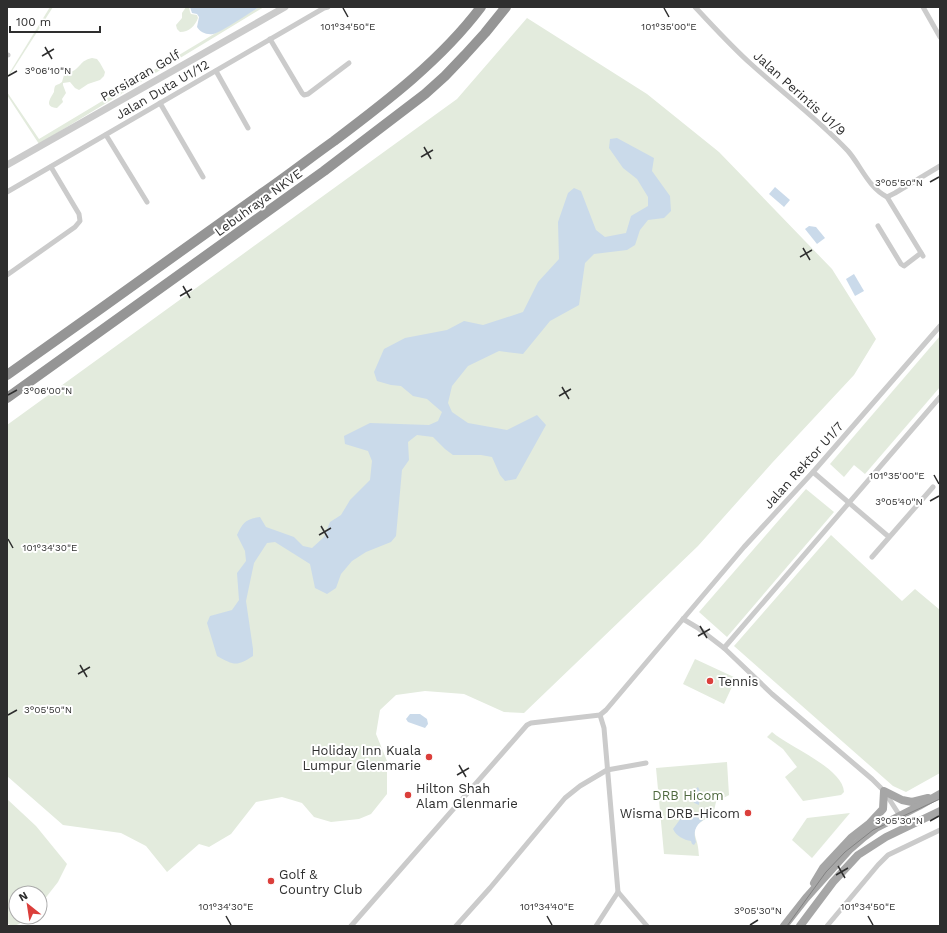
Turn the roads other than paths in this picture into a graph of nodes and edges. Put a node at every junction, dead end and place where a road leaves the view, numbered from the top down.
1 (285, 7) edge
2 (328, 7) edge
3 (481, 7) edge
4 (506, 7) edge
5 (695, 7) edge
6 (923, 7) edge
7 (940, 37) edge
8 (270, 39) junction
9 (349, 63) dead end
10 (216, 71) junction
11 (160, 103) junction
12 (248, 128) dead end
13 (106, 135) junction
14 (7, 165) edge
15 (51, 166) junction
16 (940, 166) edge
17 (202, 177) dead end
18 (7, 192) edge
19 (887, 197) junction
20 (147, 202) dead end
21 (878, 226) dead end
22 (7, 275) edge
23 (940, 326) edge
24 (7, 375) edge
25 (940, 397) edge
26 (7, 398) edge
27 (813, 472) junction
28 (933, 487) dead end
29 (849, 502) junction
30 (889, 537) junction
31 (872, 557) dead end
32 (683, 619) junction
33 (724, 648) junction
34 (600, 715) junction
35 (646, 762) dead end
36 (608, 770) junction
37 (884, 791) junction
38 (938, 796) edge
39 (940, 811) edge
40 (900, 816) junction
41 (940, 830) edge
42 (886, 837) junction
43 (618, 892) junction
44 (806, 898) junction
45 (351, 926) edge
46 (456, 926) edge
47 (596, 926) edge
48 (647, 926) edge
49 (784, 926) edge
50 (800, 926) edge
51 (827, 926) edge

1 - 14 street, Persiaran Golf
2 - 8 street, Jalan Duta U1/12
3 - 24 highway, Lebuhraya NKVE
4 - 26 highway, Lebuhraya NKVE
5 - 19 street, Jalan Perintis U1/9
6 - 7 street
8 - 9 street
8 - 10 street, Jalan Duta U1/12
10 - 11 street, Jalan Duta U1/12
10 - 12 street
11 - 13 street, Jalan Duta U1/12
11 - 17 street
13 - 15 street, Jalan Duta U1/12
13 - 20 street
15 - 18 street, Jalan Duta U1/12
15 - 22 street
16 - 19 street
19 - 21 street, Jalan Perintis U1/9
23 - 27 street, Jalan Rektor U1/7
25 - 29 street
27 - 29 street
27 - 32 street, Jalan Rektor U1/7
28 - 30 street
29 - 30 street
29 - 33 street
30 - 31 street
32 - 33 street
32 - 34 street, Jalan Rektor U1/7
33 - 37 street
34 - 36 street
34 - 45 street
35 - 36 street
36 - 43 street
36 - 46 street
37 - 38 main road
37 - 40 street
37 - 44 main road
38 - 40 main road
39 - 40 main road
39 - 42 main road
40 - 42 main road
40 - 44 main road
41 - 51 street
42 - 50 main road
43 - 47 street
43 - 48 street
44 - 49 main road

